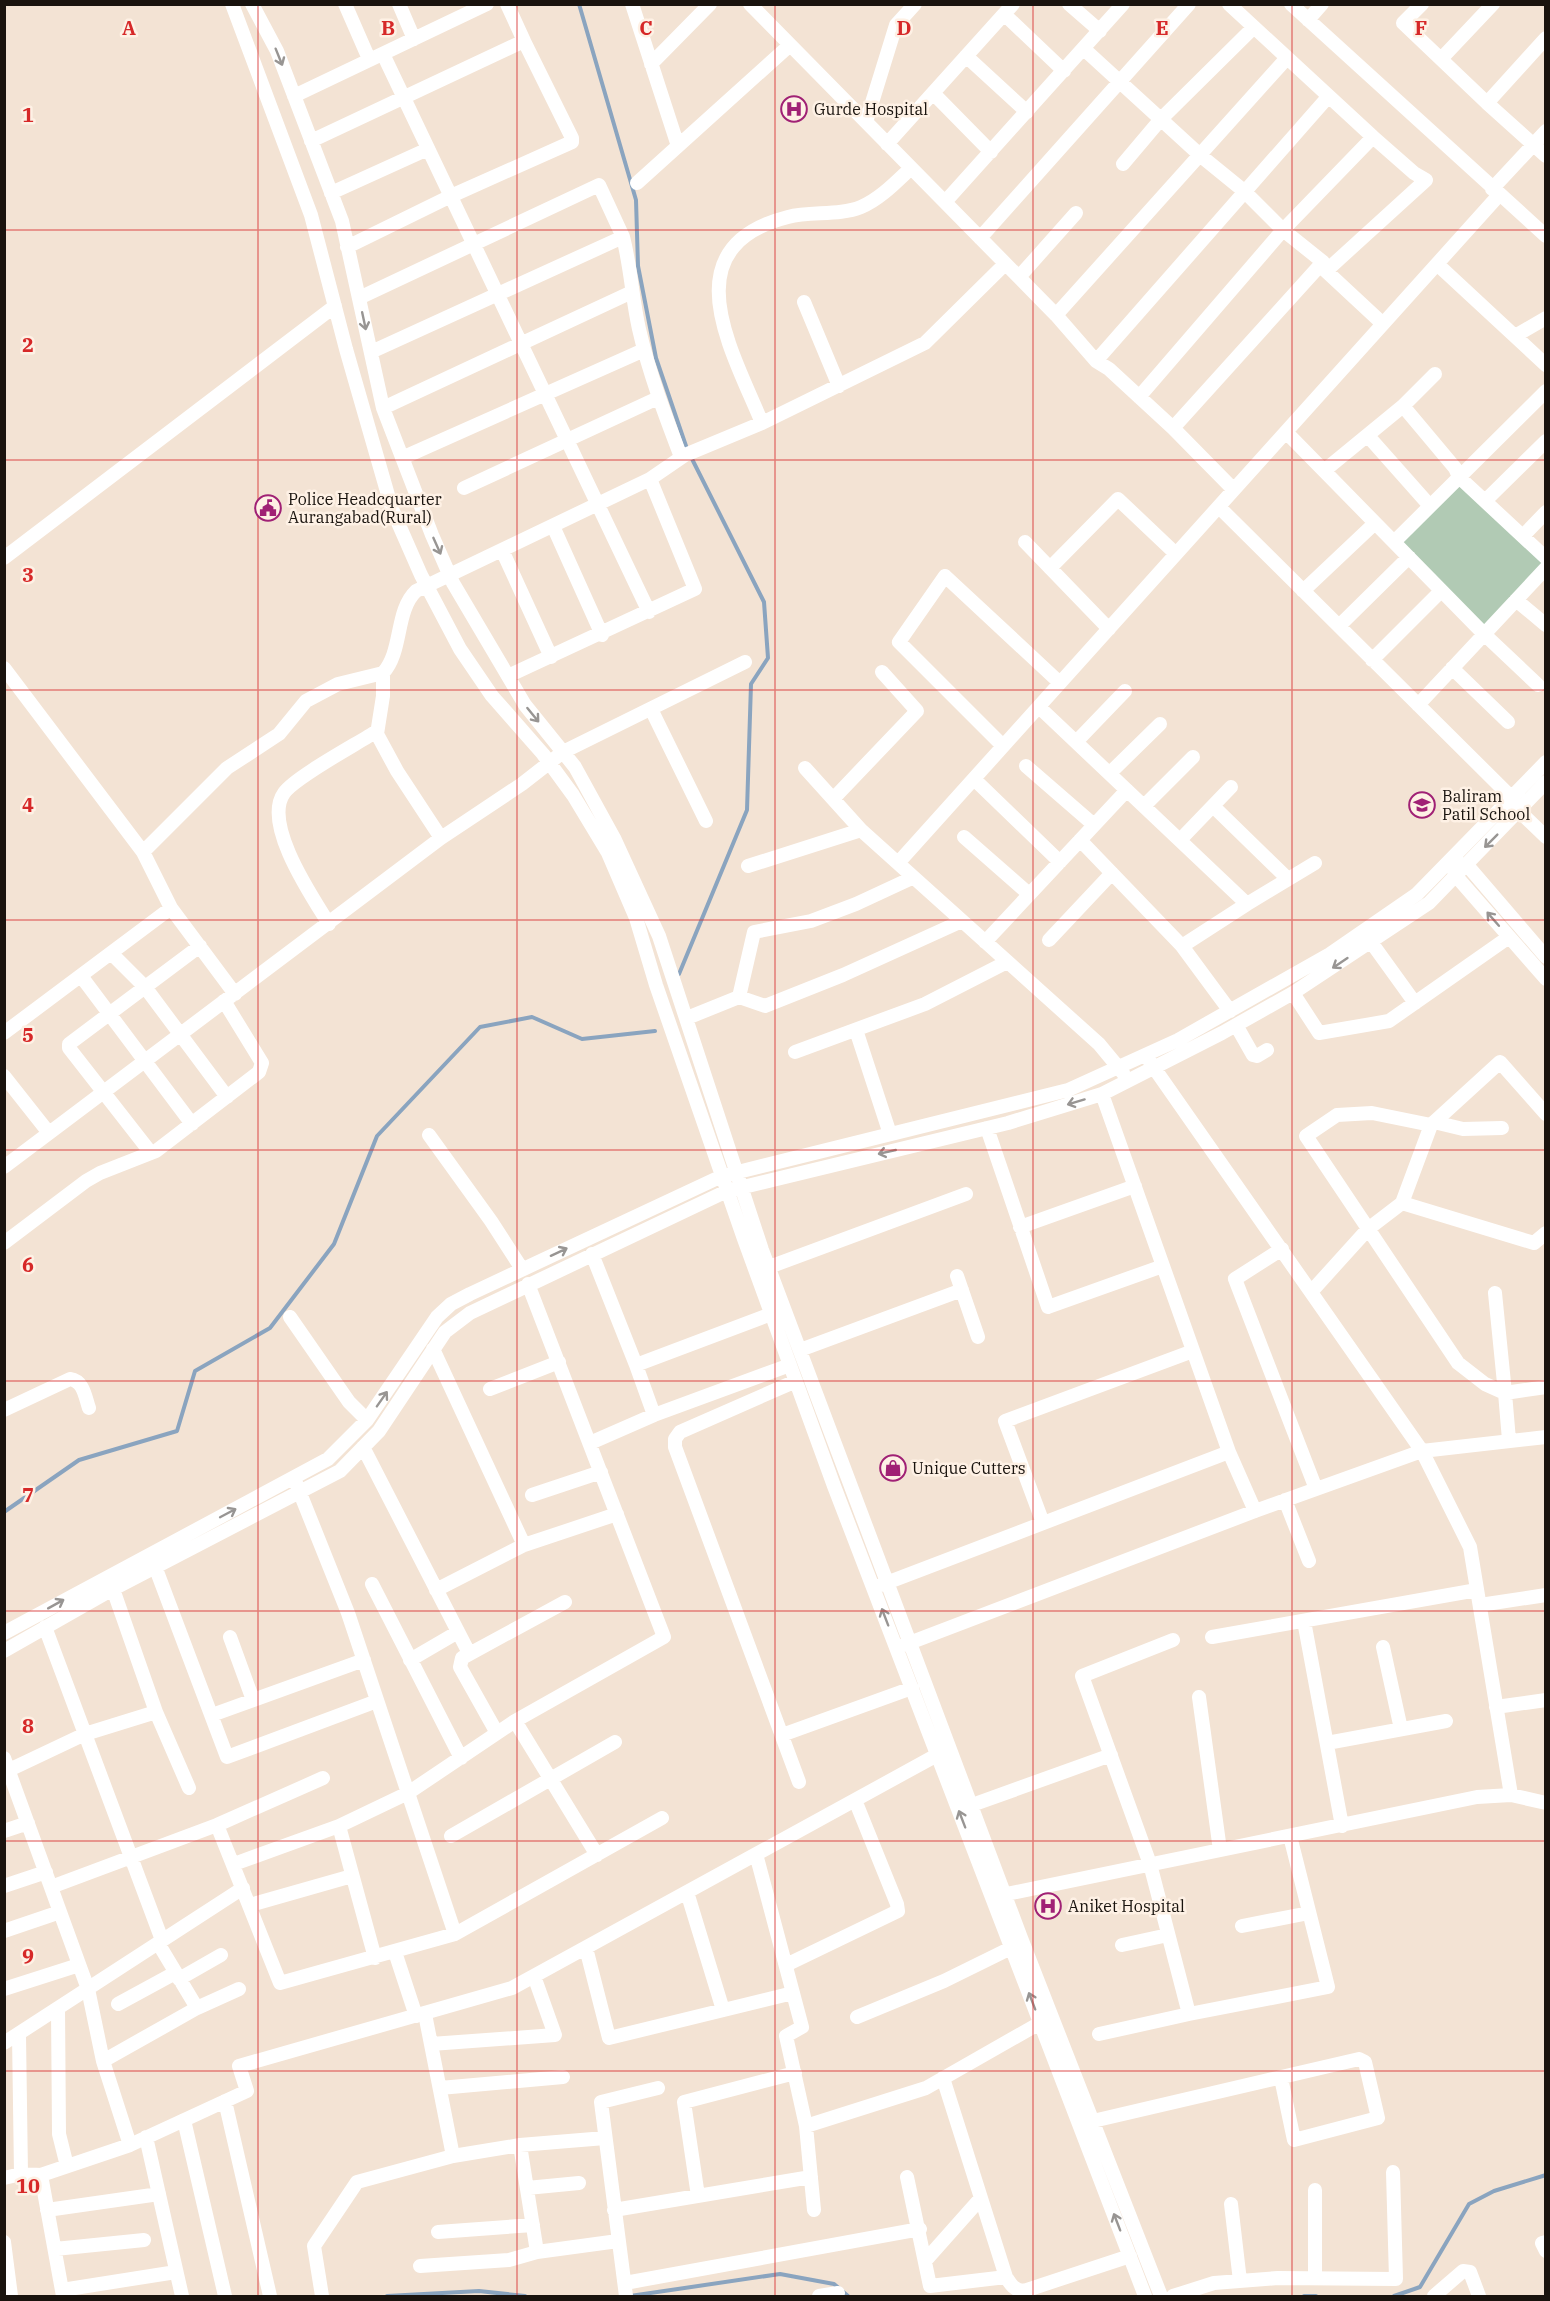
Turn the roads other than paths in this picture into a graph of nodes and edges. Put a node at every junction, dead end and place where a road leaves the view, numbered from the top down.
1 (232, 4) edge
2 (252, 4) edge
3 (345, 4) edge
4 (399, 4) edge
5 (487, 4) edge
6 (507, 4) edge
7 (632, 4) edge
8 (710, 4) edge
9 (750, 4) edge
10 (915, 4) edge
11 (1069, 4) edge
12 (1124, 4) edge
13 (1189, 4) edge
14 (1228, 4) edge
15 (1291, 4) edge
16 (1322, 4) edge
17 (1422, 4) edge
18 (1493, 4) edge
19 (466, 9) edge
20 (1009, 9) edge
21 (1308, 20) junction
22 (1252, 29) junction
23 (1100, 31) junction
24 (1545, 38) edge
25 (414, 39) junction
26 (524, 41) junction
27 (790, 45) junction
28 (1084, 49) junction
29 (383, 54) junction
30 (966, 56) junction
31 (1286, 58) junction
32 (369, 59) junction
33 (1441, 59) junction
34 (651, 64) junction
35 (1064, 71) junction
36 (1120, 82) junction
37 (933, 93) junction
38 (294, 96) junction
39 (1328, 97) junction
40 (404, 98) junction
41 (1487, 103) junction
42 (1027, 112) junction
43 (1161, 119) junction
44 (866, 122) junction
45 (1545, 131) edge
46 (1372, 137) junction
47 (311, 141) junction
48 (887, 144) junction
49 (1532, 144) junction
50 (678, 146) junction
51 (429, 149) junction
52 (991, 152) junction
53 (1201, 156) junction
54 (1545, 156) edge
55 (1124, 164) dead end
56 (911, 168) junction
57 (637, 183) dead end
58 (1244, 191) junction
59 (1496, 192) junction
60 (331, 193) junction
61 (451, 195) junction
62 (945, 202) junction
63 (1076, 213) dead end
64 (1283, 230) junction
65 (1545, 236) edge
66 (623, 237) junction
67 (980, 238) junction
68 (475, 245) junction
69 (347, 247) junction
70 (1005, 264) junction
71 (1437, 264) junction
72 (1325, 267) junction
73 (1019, 277) junction
74 (632, 292) junction
75 (498, 294) junction
76 (359, 298) junction
77 (804, 303) dead end
78 (335, 306) junction
79 (1056, 315) junction
80 (1545, 318) edge
81 (1383, 324) junction
82 (1515, 336) junction
83 (522, 343) junction
84 (644, 350) junction
85 (371, 352) junction
86 (1096, 361) junction
87 (1545, 365) edge
88 (1435, 374) dead end
89 (839, 386) junction
90 (1545, 391) edge
91 (546, 392) junction
92 (658, 398) junction
93 (1139, 398) junction
94 (1403, 406) junction
95 (383, 408) junction
96 (762, 423) junction
97 (1173, 428) junction
98 (1286, 432) junction
99 (1368, 436) junction
100 (569, 440) junction
101 (1545, 441) edge
102 (687, 454) junction
103 (402, 458) junction
104 (1325, 470) junction
105 (1459, 477) junction
106 (650, 479) junction
107 (464, 488) dead end
108 (1233, 489) junction
109 (1485, 501) junction
110 (599, 504) junction
111 (1430, 506) junction
112 (1219, 507) junction
113 (1545, 512) edge
114 (1375, 523) junction
115 (553, 526) junction
116 (1522, 536) junction
117 (1025, 542) dead end
118 (1394, 542) junction
119 (502, 550) junction
120 (1176, 554) junction
121 (1409, 557) junction
122 (4, 558) edge
123 (1545, 558) edge
124 (1050, 568) junction
125 (1545, 568) edge
126 (450, 575) junction
127 (426, 585) junction
128 (1303, 591) junction
129 (1441, 591) junction
130 (1516, 600) junction
131 (649, 612) junction
132 (1545, 625) edge
133 (1338, 626) junction
134 (1109, 629) junction
135 (602, 634) junction
136 (1484, 634) junction
137 (551, 657) junction
138 (1372, 660) junction
139 (745, 662) dead end
140 (4, 668) edge
141 (1452, 668) junction
142 (882, 672) dead end
143 (383, 673) junction
144 (508, 676) junction
145 (1060, 684) junction
146 (1538, 685) dead end
147 (1125, 691) dead end
148 (1418, 705) junction
149 (1039, 707) junction
150 (651, 709) junction
151 (1508, 722) dead end
152 (1160, 724) dead end
153 (376, 731) junction
154 (1076, 742) junction
155 (1003, 746) junction
156 (563, 752) junction
157 (1193, 757) dead end
158 (1545, 762) edge
159 (550, 764) junction
160 (1026, 766) dead end
161 (805, 768) dead end
162 (1110, 773) junction
163 (974, 779) junction
164 (1545, 782) edge
165 (1231, 788) dead end
166 (1127, 790) junction
167 (834, 798) junction
168 (1512, 798) junction
169 (1144, 806) junction
170 (1214, 806) junction
171 (1520, 811) junction
172 (706, 821) dead end
173 (1094, 825) junction
174 (861, 830) junction
175 (964, 837) dead end
176 (1545, 837) edge
177 (441, 838) junction
178 (1080, 840) junction
179 (1180, 840) junction
180 (143, 852) junction
181 (1450, 861) junction
182 (1060, 862) junction
183 (898, 863) junction
184 (1315, 863) dead end
185 (1467, 865) junction
186 (748, 866) dead end
187 (1112, 873) junction
188 (1456, 876) junction
189 (912, 878) junction
190 (1288, 879) junction
191 (1029, 894) junction
192 (1247, 904) junction
193 (171, 908) junction
194 (962, 921) junction
195 (329, 924) junction
196 (1509, 937) junction
197 (1049, 940) dead end
198 (985, 942) junction
199 (1371, 942) junction
200 (200, 946) junction
201 (1182, 946) junction
202 (111, 953) junction
203 (1545, 957) edge
204 (1007, 962) junction
205 (81, 976) junction
206 (1545, 979) edge
207 (145, 987) junction
208 (1293, 993) junction
209 (739, 997) junction
210 (230, 998) junction
211 (1415, 1003) junction
212 (1230, 1011) junction
213 (109, 1014) junction
214 (687, 1018) junction
215 (1236, 1025) junction
216 (856, 1030) junction
217 (4, 1033) edge
218 (180, 1034) junction
219 (1267, 1050) dead end
220 (795, 1052) dead end
221 (1146, 1055) junction
222 (145, 1060) junction
223 (1118, 1068) junction
224 (1155, 1068) junction
225 (4, 1076) edge
226 (1129, 1081) junction
227 (104, 1092) junction
228 (1102, 1094) junction
229 (227, 1097) junction
230 (1545, 1114) edge
231 (192, 1124) junction
232 (1432, 1124) junction
233 (987, 1128) junction
234 (1502, 1128) dead end
235 (49, 1133) junction
236 (890, 1134) junction
237 (429, 1135) dead end
238 (151, 1154) junction
239 (4, 1167) edge
240 (737, 1172) junction
241 (722, 1176) junction
242 (1135, 1186) junction
243 (742, 1187) junction
244 (727, 1191) junction
245 (966, 1194) dead end
246 (1402, 1203) junction
247 (1020, 1227) junction
248 (1368, 1229) junction
249 (1545, 1233) edge
250 (4, 1244) edge
251 (1282, 1249) junction
252 (592, 1254) junction
253 (1163, 1266) junction
254 (769, 1267) junction
255 (522, 1269) junction
256 (957, 1276) dead end
257 (498, 1281) junction
258 (528, 1284) junction
259 (962, 1290) junction
260 (1311, 1292) junction
261 (1495, 1293) dead end
262 (506, 1295) junction
263 (771, 1314) junction
264 (290, 1317) dead end
265 (978, 1337) dead end
266 (433, 1348) junction
267 (800, 1350) junction
268 (1193, 1351) junction
269 (559, 1362) junction
270 (636, 1365) junction
271 (790, 1365) junction
272 (796, 1381) junction
273 (1545, 1387) edge
274 (490, 1389) dead end
275 (1504, 1393) junction
276 (89, 1408) dead end
277 (4, 1410) edge
278 (654, 1415) junction
279 (367, 1420) junction
280 (1545, 1437) edge
281 (1509, 1440) junction
282 (590, 1443) junction
283 (363, 1447) junction
284 (1229, 1452) junction
285 (1422, 1452) junction
286 (601, 1472) junction
287 (294, 1478) junction
288 (1316, 1489) junction
289 (300, 1492) junction
290 (532, 1495) dead end
291 (1285, 1500) junction
292 (1255, 1511) junction
293 (617, 1514) junction
294 (1043, 1523) junction
295 (524, 1545) junction
296 (150, 1554) junction
297 (1308, 1562) dead end
298 (155, 1567) junction
299 (887, 1583) junction
300 (372, 1584) dead end
301 (873, 1588) junction
302 (113, 1589) junction
303 (436, 1590) junction
304 (1477, 1590) junction
305 (1545, 1595) edge
306 (565, 1602) dead end
307 (1480, 1605) junction
308 (1304, 1621) junction
309 (45, 1628) junction
310 (458, 1632) junction
311 (4, 1633) edge
312 (230, 1637) dead end
313 (1212, 1637) dead end
314 (1173, 1640) dead end
315 (910, 1642) junction
316 (1383, 1647) dead end
317 (896, 1648) junction
318 (4, 1651) edge
319 (469, 1653) junction
320 (364, 1660) junction
321 (410, 1660) junction
322 (912, 1688) junction
323 (1199, 1697) dead end
324 (1545, 1700) edge
325 (253, 1701) junction
326 (377, 1701) junction
327 (1496, 1707) junction
328 (156, 1712) junction
329 (212, 1715) junction
330 (515, 1721) junction
331 (1446, 1721) dead end
332 (1401, 1729) junction
333 (497, 1733) junction
334 (85, 1734) junction
335 (782, 1735) junction
336 (615, 1743) dead end
337 (1327, 1743) junction
338 (937, 1755) junction
339 (1111, 1755) junction
340 (461, 1758) junction
341 (8, 1773) edge
342 (323, 1778) dead end
343 (551, 1780) junction
344 (799, 1782) dead end
345 (189, 1788) dead end
346 (408, 1793) junction
347 (1511, 1795) junction
348 (855, 1800) junction
349 (1545, 1803) edge
350 (972, 1805) junction
351 (662, 1818) dead end
352 (28, 1823) junction
353 (217, 1825) junction
354 (339, 1826) junction
355 (1342, 1826) junction
356 (4, 1831) edge
357 (451, 1836) dead end
358 (1290, 1836) junction
359 (1220, 1850) junction
360 (756, 1854) junction
361 (597, 1855) junction
362 (131, 1857) junction
363 (234, 1864) junction
364 (1150, 1864) junction
365 (46, 1872) junction
366 (352, 1876) junction
367 (4, 1886) edge
368 (51, 1887) junction
369 (243, 1888) junction
370 (687, 1892) junction
371 (998, 1896) junction
372 (250, 1905) junction
373 (60, 1912) junction
374 (1310, 1913) junction
375 (1242, 1926) dead end
376 (4, 1931) edge
377 (455, 1934) junction
378 (1168, 1935) junction
379 (160, 1941) junction
380 (1122, 1946) dead end
381 (586, 1948) junction
382 (1011, 1948) junction
383 (395, 1952) junction
384 (220, 1955) dead end
385 (375, 1958) junction
386 (79, 1965) junction
387 (786, 1965) junction
388 (177, 1976) junction
389 (534, 1976) junction
390 (4, 1989) edge
391 (88, 1989) junction
392 (239, 1989) dead end
393 (793, 1993) junction
394 (118, 2004) dead end
395 (58, 2008) junction
396 (197, 2008) junction
397 (723, 2010) junction
398 (1189, 2014) junction
399 (420, 2015) junction
400 (857, 2016) dead end
401 (1040, 2023) junction
402 (1099, 2034) dead end
403 (19, 2035) junction
404 (4, 2043) edge
405 (431, 2043) junction
406 (103, 2061) junction
407 (795, 2073) junction
408 (562, 2077) dead end
409 (943, 2078) junction
410 (1281, 2078) junction
411 (440, 2088) junction
412 (658, 2088) dead end
413 (225, 2101) junction
414 (184, 2120) junction
415 (1093, 2121) junction
416 (806, 2126) junction
417 (146, 2137) junction
418 (605, 2138) junction
419 (130, 2145) junction
420 (520, 2145) junction
421 (453, 2156) junction
422 (67, 2166) junction
423 (1393, 2172) dead end
424 (21, 2174) junction
425 (41, 2175) junction
426 (811, 2177) junction
427 (907, 2177) dead end
428 (4, 2178) edge
429 (579, 2184) dead end
430 (527, 2188) junction
431 (1315, 2190) dead end
432 (159, 2194) junction
433 (698, 2196) junction
434 (981, 2198) junction
435 (1231, 2204) dead end
436 (47, 2210) junction
437 (614, 2210) junction
438 (814, 2211) dead end
439 (533, 2225) junction
440 (920, 2229) junction
441 (438, 2232) dead end
442 (144, 2240) dead end
443 (618, 2241) junction
444 (4, 2242) edge
445 (1545, 2242) edge
446 (55, 2249) junction
447 (1545, 2251) edge
448 (537, 2252) junction
449 (1130, 2256) junction
450 (925, 2261) junction
451 (420, 2266) dead end
452 (176, 2272) junction
453 (1006, 2277) junction
454 (1315, 2278) junction
455 (1240, 2281) junction
456 (625, 2290) edge
457 (63, 2293) edge
458 (838, 2293) dead end
459 (11, 2296) edge
460 (182, 2296) edge
461 (225, 2296) edge
462 (270, 2296) edge
463 (322, 2296) edge
464 (819, 2296) edge
465 (1145, 2296) edge
466 (1161, 2296) edge
467 (1173, 2296) edge
468 (1435, 2296) edge
469 (1479, 2296) edge

1 - 78 street
2 -> 38 street
3 - 32 street
4 - 25 street
5 - 19 street
6 - 26 street
7 - 34 street
8 - 34 street
9 - 27 street
10 - 44 street
11 - 23 street
12 - 23 street
13 - 36 street
14 - 22 street
15 - 21 street
16 - 21 street
17 - 33 street
18 - 33 street
19 - 25 street
20 - 30 street
20 - 35 street
21 - 59 street
22 - 31 street
22 - 43 street
23 - 28 street
24 - 41 street
25 - 29 street
26 - 40 street
26 - 61 street
27 - 44 street
27 - 50 street
28 - 35 street
28 - 36 street
29 - 32 street
29 - 40 street
30 - 37 street
30 - 42 street
31 - 39 street
31 - 53 street
32 - 38 street
33 - 41 street
34 - 50 street
35 - 42 street
36 - 43 street
36 - 67 street
37 - 48 street
37 - 52 street
38 - 47 street
39 - 46 street
39 - 58 street
40 - 47 street
40 - 51 street
41 - 49 street
42 - 52 street
43 - 53 street
43 - 55 street
44 - 48 street
45 - 49 street
46 - 64 street
46 - 72 street
47 - 60 street
48 - 56 street
49 - 54 street
49 - 59 street
50 - 57 street
51 - 60 street
51 - 61 street
52 - 62 street
53 - 58 street
53 - 79 street
56 - 62 street
56 - 96 street
58 - 64 street
58 - 86 street
59 - 65 street
59 - 71 street
60 - 69 street
61 - 68 street
61 - 69 street
62 - 67 street
63 - 73 street
64 - 72 street
64 - 93 street
66 - 68 street
66 - 74 street
66 - 75 street
67 - 70 street
68 - 75 street
68 - 76 street
69 - 76 street
70 - 73 street
70 - 89 street
71 - 81 street
71 - 82 street
72 - 81 street
72 - 97 street
73 - 79 street
74 - 83 street
74 - 84 street
75 - 83 street
75 - 85 street
76 -> 85 street
77 - 89 street
78 - 122 street
78 - 127 street
79 - 86 street
80 - 82 street
81 - 98 street
82 - 87 street
83 - 91 street
83 - 95 street
84 - 91 street
84 - 92 street
85 - 95 street
86 - 93 street
88 - 94 street
89 - 96 street
90 - 105 street
91 - 100 street
91 - 103 street
92 - 100 street
92 - 102 street
93 - 97 street
94 - 99 street
94 - 105 street
95 - 103 street
96 - 102 street
97 - 108 street
98 - 104 street
98 - 108 street
99 - 104 street
99 - 111 street
100 - 107 street
100 - 110 street
101 - 109 street
102 - 106 street
103 -> 126 street
104 - 114 street
105 - 109 street
105 - 111 street
106 - 110 street
106 - 131 street
108 - 112 street
109 - 116 street
110 - 115 street
110 - 131 street
111 - 118 street
112 - 120 street
112 - 128 street
113 - 116 street
114 - 118 street
114 - 128 street
115 - 119 street
115 - 135 street
116 - 123 street
117 - 124 street
118 - 121 street
119 - 126 street
119 - 137 street
120 - 124 street
120 - 134 street
121 - 129 street
121 - 133 street
124 - 134 street
125 - 130 street
126 - 127 street
126 - 144 street
127 - 143 street
127 - 159 street
128 - 133 street
129 - 136 street
129 - 138 street
130 - 132 street
130 - 136 street
131 - 135 street
133 - 138 street
134 - 145 street
135 - 137 street
136 - 141 street
136 - 146 street
137 - 144 street
138 - 148 street
139 - 150 street
140 - 180 street
141 - 148 street
141 - 151 street
142 - 167 street
143 - 153 street
143 - 180 street
144 -> 156 street
145 - 149 street
145 - 155 street
147 - 154 street
148 - 168 street
149 - 154 street
149 - 155 street
150 - 156 street
150 - 172 street
152 - 162 street
153 - 177 street
153 - 195 street
154 - 162 street
155 - 163 street
156 - 159 street
156 - 214 street
157 - 169 street
158 - 168 street
159 - 177 street
159 - 241 street
160 - 173 street
161 - 167 street
162 - 166 street
163 - 182 street
163 - 183 street
164 - 171 street
165 - 170 street
166 - 169 street
166 - 173 street
167 - 174 street
168 - 171 street
168 - 181 street
169 - 179 street
170 - 179 street
170 - 190 street
171 - 176 street
171 -> 185 street
173 - 178 street
174 - 183 street
174 - 186 street
175 - 191 street
177 - 195 street
178 - 182 street
178 - 187 street
179 - 192 street
180 - 193 street
181 - 185 street
181 - 188 street
181 - 212 street
182 - 191 street
183 - 189 street
184 - 190 street
185 - 188 street
185 - 203 street
187 - 197 street
187 - 201 street
196 -> 188 street
188 - 199 street
189 - 194 street
189 - 209 street
190 - 192 street
191 - 198 street
192 - 201 street
193 - 200 street
193 - 202 street
194 - 198 street
194 - 209 street
195 - 210 street
196 - 206 street
196 - 211 street
198 - 204 street
199 -> 208 street
199 - 211 street
200 - 207 street
200 - 210 street
201 - 212 street
202 - 205 street
202 - 207 street
204 - 216 street
204 - 223 street
205 - 213 street
205 - 217 street
207 - 213 street
207 - 218 street
208 - 211 street
208 - 215 street
209 - 214 street
210 - 218 street
210 - 229 street
212 - 221 street
213 - 222 street
213 - 227 street
214 - 240 street
215 - 219 street
215 - 224 street
216 - 220 street
216 - 236 street
218 - 222 street
218 - 229 street
221 - 223 street
221 - 224 street
222 - 227 street
222 - 231 street
223 - 226 street
223 - 236 street
224 - 226 street
224 - 251 street
225 - 235 street
226 - 228 street
227 - 235 street
227 - 238 street
228 -> 233 street
228 - 242 street
229 - 231 street
230 - 232 street
231 - 238 street
232 - 234 street
232 - 246 street
232 - 248 street
233 -> 243 street
233 - 247 street
235 - 239 street
236 - 240 street
237 - 255 street
238 - 250 street
240 - 241 street
240 - 243 street
241 - 244 street
255 -> 241 street
242 - 247 street
242 - 253 street
243 - 244 street
243 - 254 street
244 - 252 street
244 - 263 street
245 - 254 street
246 - 248 street
246 - 249 street
247 - 253 street
248 - 260 street
248 - 275 street
251 - 260 street
251 - 288 street
252 - 258 street
252 - 270 street
253 - 268 street
254 - 267 street
255 - 257 street
256 - 259 street
257 - 262 street
279 -> 257 street
258 - 262 street
258 - 269 street
259 - 265 street
259 - 267 street
260 - 285 street
261 - 275 street
262 - 266 street
263 - 270 street
263 - 271 street
264 - 279 street
266 - 283 street
266 - 295 street
267 - 299 street
268 - 284 street
268 - 294 street
269 - 274 street
269 - 282 street
270 - 278 street
271 - 272 street
271 - 278 street
272 - 301 street
272 - 335 street
273 - 275 street
275 - 281 street
276 - 277 street
278 - 282 street
279 - 287 street
280 - 281 street
281 - 285 street
282 - 286 street
283 - 289 street
283 - 303 street
284 - 292 street
284 - 294 street
285 - 288 street
285 - 304 street
286 - 290 street
286 - 293 street
287 - 289 street
296 -> 287 street
288 - 291 street
289 - 298 street
289 - 320 street
291 - 292 street
291 - 297 street
292 - 315 street
293 - 295 street
293 - 330 street
294 - 299 street
295 - 303 street
296 - 298 street
311 -> 296 street
298 - 302 street
298 - 329 street
299 - 301 street
299 - 315 street
300 - 321 street
317 -> 301 street
302 - 309 street
302 - 328 street
303 - 310 street
304 - 307 street
304 - 308 street
305 - 307 street
306 - 319 street
307 - 327 street
308 - 313 street
308 - 337 street
309 - 318 street
309 - 334 street
310 - 319 street
310 - 321 street
312 - 325 street
314 - 339 street
315 - 317 street
315 - 350 street
316 - 332 street
317 - 322 street
319 - 333 street
320 - 325 street
320 - 326 street
321 - 340 street
322 - 335 street
322 - 338 street
323 - 359 street
324 - 327 street
325 - 329 street
326 - 329 street
326 - 346 street
327 - 347 street
328 - 334 street
328 - 345 street
330 - 333 street
330 - 343 street
331 - 332 street
332 - 337 street
333 - 340 street
334 - 341 street
334 - 362 street
335 - 344 street
336 - 343 street
337 - 355 street
338 - 348 street
371 -> 338 street
339 - 350 street
339 - 364 street
340 - 346 street
341 - 352 street
342 - 353 street
343 - 357 street
343 - 361 street
346 - 354 street
346 - 377 street
347 - 349 street
347 - 355 street
348 - 360 street
348 - 387 street
350 - 371 street
351 - 361 street
352 - 356 street
352 - 365 street
353 - 362 street
353 - 363 street
354 - 363 street
354 - 366 street
355 - 358 street
358 - 359 street
358 - 374 street
359 - 364 street
360 - 370 street
360 - 387 street
361 - 377 street
362 - 368 street
362 - 379 street
363 - 369 street
364 - 371 street
364 - 378 street
365 - 367 street
365 - 368 street
366 - 372 street
366 - 385 street
368 - 373 street
369 - 372 street
369 - 379 street
370 - 381 street
370 - 397 street
371 - 382 street
371 - 415 street
372 - 385 street
373 - 376 street
373 - 386 street
374 - 375 street
374 - 398 street
377 - 383 street
378 - 380 street
378 - 398 street
379 - 388 street
379 - 391 street
381 - 389 street
381 - 397 street
382 - 400 street
401 -> 382 street
383 - 385 street
383 - 399 street
384 - 388 street
386 - 390 street
386 - 391 street
387 - 393 street
388 - 394 street
388 - 396 street
389 - 399 street
389 - 405 street
391 - 395 street
391 - 406 street
392 - 396 street
393 - 397 street
393 - 407 street
395 - 403 street
395 - 422 street
396 - 406 street
398 - 402 street
399 - 405 street
399 - 413 street
401 - 409 street
449 -> 401 street
403 - 404 street
403 - 424 street
405 - 411 street
406 - 419 street
407 - 416 street
407 - 433 street
408 - 411 street
409 - 416 street
409 - 434 street
410 - 410 street
410 - 415 street
411 - 421 street
412 - 418 street
413 - 414 street
413 - 462 street
414 - 417 street
414 - 461 street
415 - 466 street
416 - 426 street
417 - 419 street
417 - 432 street
418 - 420 street
418 - 437 street
419 - 422 street
420 - 421 street
420 - 430 street
421 - 463 street
422 - 425 street
423 - 454 street
424 - 425 street
424 - 428 street
425 - 436 street
426 - 433 street
426 - 438 street
427 - 440 street
429 - 430 street
430 - 439 street
431 - 454 street
432 - 436 street
432 - 452 street
433 - 437 street
434 - 450 street
434 - 453 street
435 - 455 street
436 - 446 street
437 - 443 street
439 - 441 street
439 - 448 street
440 - 450 street
440 - 456 street
442 - 446 street
443 - 448 street
443 - 456 street
444 - 459 street
445 - 447 street
446 - 457 street
448 - 451 street
449 - 453 street
449 - 465 street
450 - 453 street
452 - 457 street
452 - 460 street
454 - 455 street
455 - 467 street
458 - 464 street
468 - 469 street

